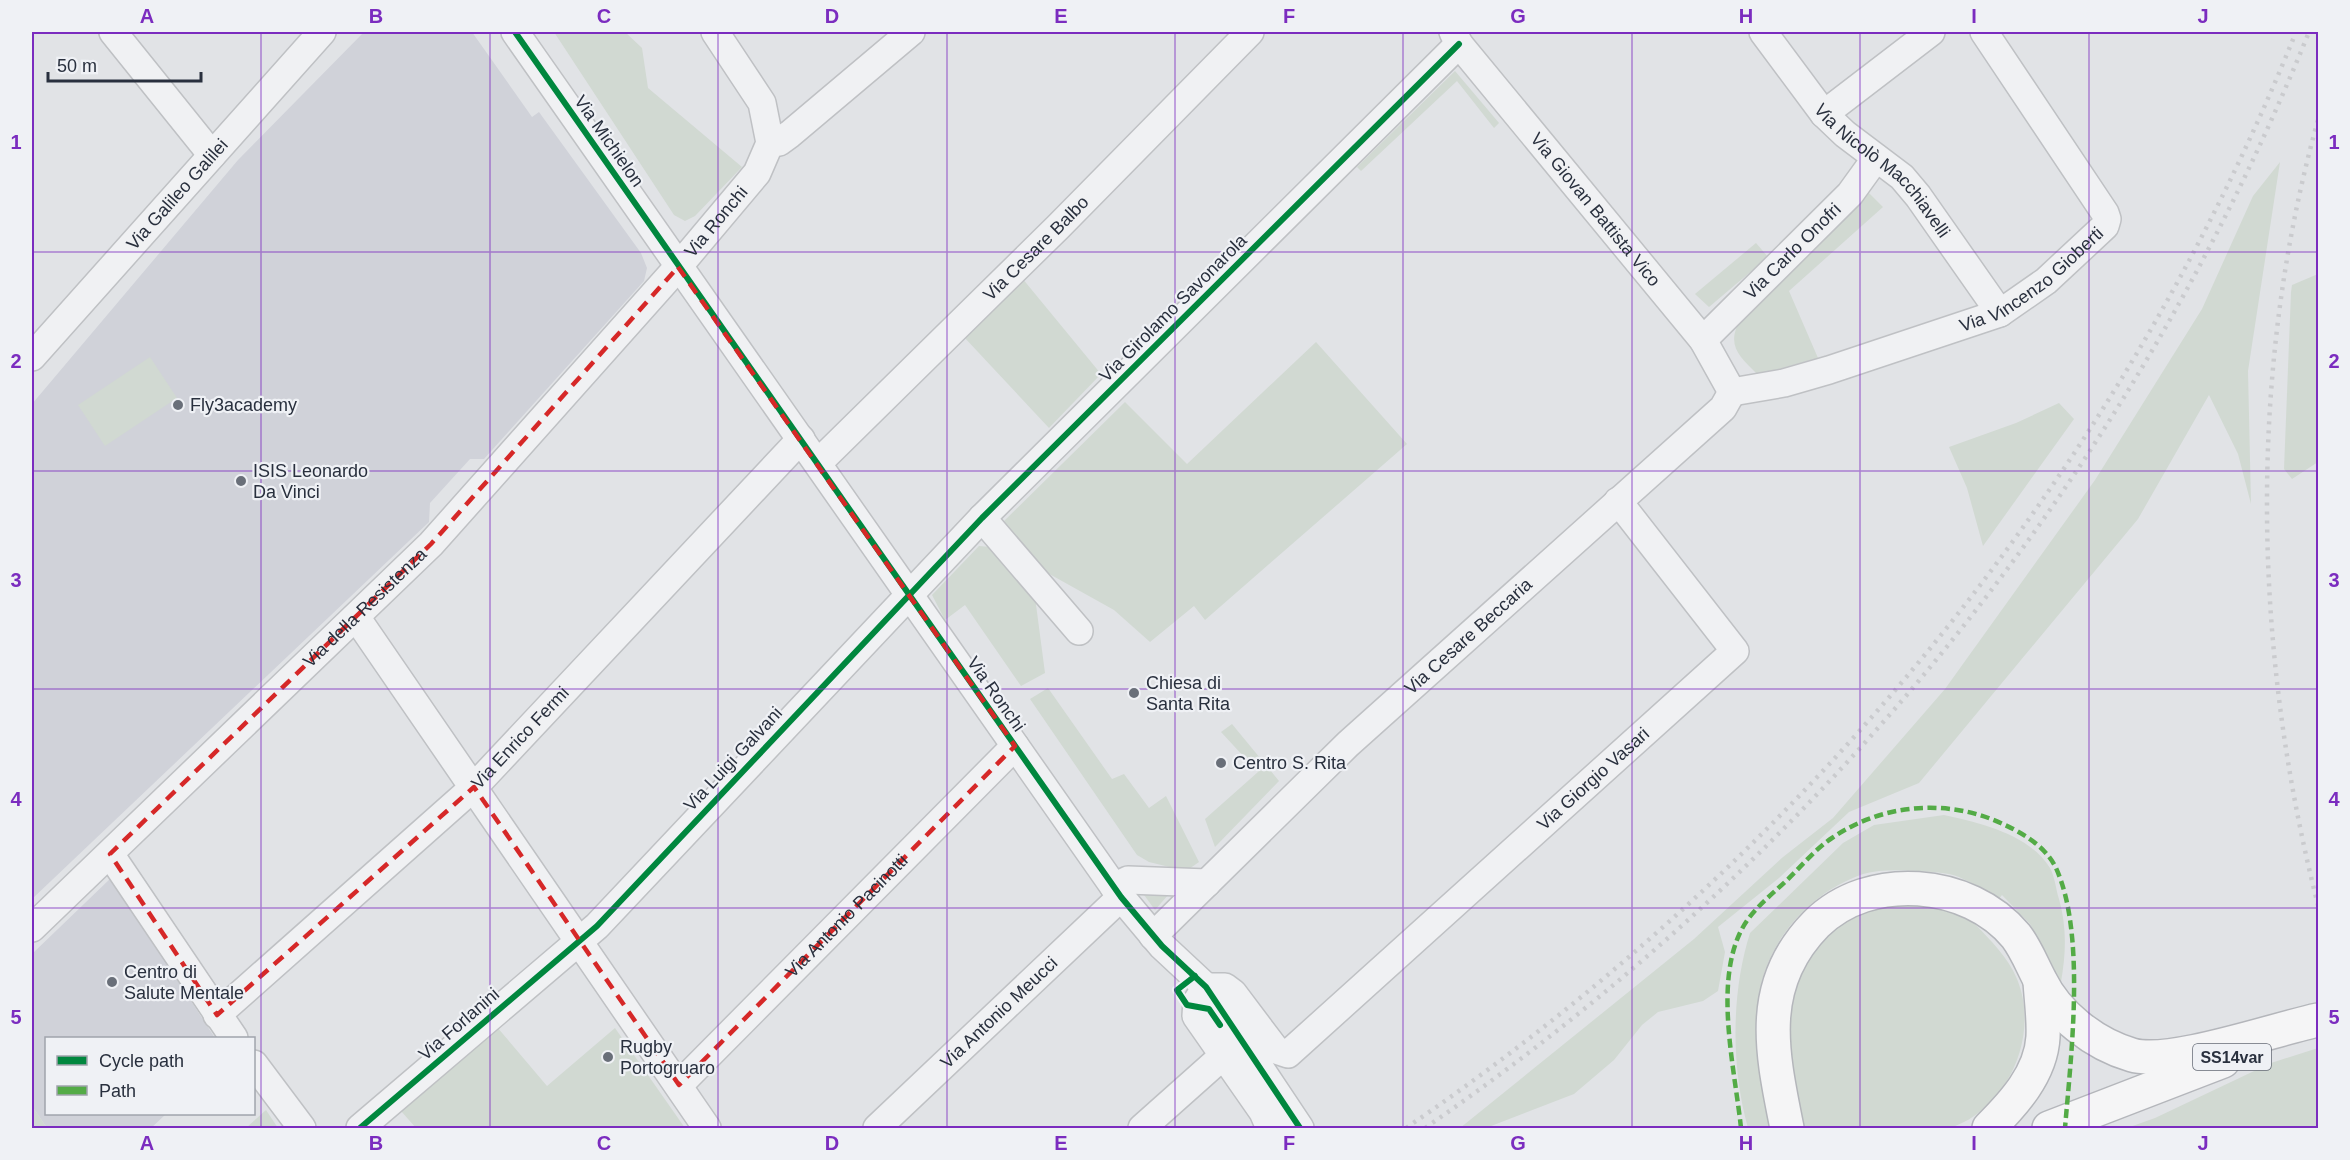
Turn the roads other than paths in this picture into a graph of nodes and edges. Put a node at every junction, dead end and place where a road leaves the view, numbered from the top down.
1 (112, 32) edge
2 (322, 32) edge
3 (515, 32) edge
4 (715, 32) edge
5 (911, 32) edge
6 (1250, 32) edge
7 (1931, 32) edge
8 (1984, 32) edge
9 (1774, 36) edge
10 (1456, 38) edge
11 (1824, 114) junction
12 (770, 143) junction
13 (212, 155) junction
14 (1876, 158) junction
15 (678, 267) junction
16 (2000, 313) junction
17 (1703, 340) junction
18 (32, 357) edge
19 (1732, 393) junction
20 (801, 439) junction
21 (818, 463) junction
22 (1618, 501) junction
23 (982, 518) junction
24 (908, 594) junction
25 (356, 617) junction
26 (1079, 631) dead end
27 (1015, 746) junction
28 (474, 787) junction
29 (110, 854) junction
30 (1207, 883) junction
31 (1117, 892) junction
32 (32, 928) edge
33 (1153, 936) junction
34 (579, 943) junction
35 (2040, 981) junction
36 (1206, 987) junction
37 (217, 1015) junction
38 (2319, 1020) edge
39 (2319, 1029) edge
40 (233, 1037) edge
41 (1224, 1055) junction
42 (255, 1065) edge
43 (678, 1085) junction
44 (2147, 1089) junction
45 (302, 1128) edge
46 (360, 1128) edge
47 (707, 1128) edge
48 (877, 1128) edge
49 (1142, 1128) edge
50 (1270, 1128) edge
51 (1300, 1128) edge
52 (1788, 1128) edge
53 (1989, 1128) edge
54 (2049, 1128) edge
55 (2082, 1128) edge

1 - 13 street
2 - 13 street, Via Galileo Galilei
3 - 15 street, Via Michielon
4 - 12 street
5 - 12 street
6 - 21 street, Via Cesare Balbo
7 - 11 street
8 - 16 street, Via Vincenzo Gioberti
9 - 11 street, Via Nicolò Macchiavelli
10 - 17 street, Via Giovan Battista Vico
10 - 23 street, Via Girolamo Savonarola
11 - 14 street, Via Nicolò Macchiavelli
12 - 15 street, Via Ronchi
13 - 18 street, Via Galileo Galilei
14 - 16 street, Via Nicolò Macchiavelli
14 - 17 street, Via Carlo Onofri
15 - 20 street, Via Ronchi
15 - 25 street, Via della Resistenza
16 - 19 street, Via Vincenzo Gioberti
17 - 19 street, Via Giovan Battista Vico
19 - 22 street, Via Cesare Beccaria
20 - 21 street, Via Ronchi
20 - 28 street, Via Enrico Fermi
21 - 24 street, Via Ronchi
22 - 30 street, Via Cesare Beccaria
22 - 36 street, Via Giorgio Vasari
23 - 24 street, Via Girolamo Savonarola
23 - 26 street
24 - 27 street, Via Ronchi
24 - 34 street, Via Luigi Galvani
25 - 28 street
25 - 29 street, Via della Resistenza
27 - 31 street, Via Ronchi
27 - 43 street, Via Antonio Pacinotti
28 - 34 street
28 - 37 street, Via Enrico Fermi
29 - 32 street, Via della Resistenza
29 - 37 street
30 - 31 street
30 - 33 street, Via Cesare Beccaria
31 - 33 street, Via Ronchi
31 - 48 street, Via Antonio Meucci
33 - 36 street, Via Ronchi
34 - 43 street
34 - 46 street, Via Forlanini
35 - 38 highway
35 - 52 highway
35 - 53 highway
36 - 41 street
36 - 51 street, Via Ronchi
37 - 40 street
39 - 44 highway, SS14var
41 - 49 street
41 - 50 street
42 - 45 street
43 - 47 street
44 - 54 highway, SS14var
44 - 55 highway

